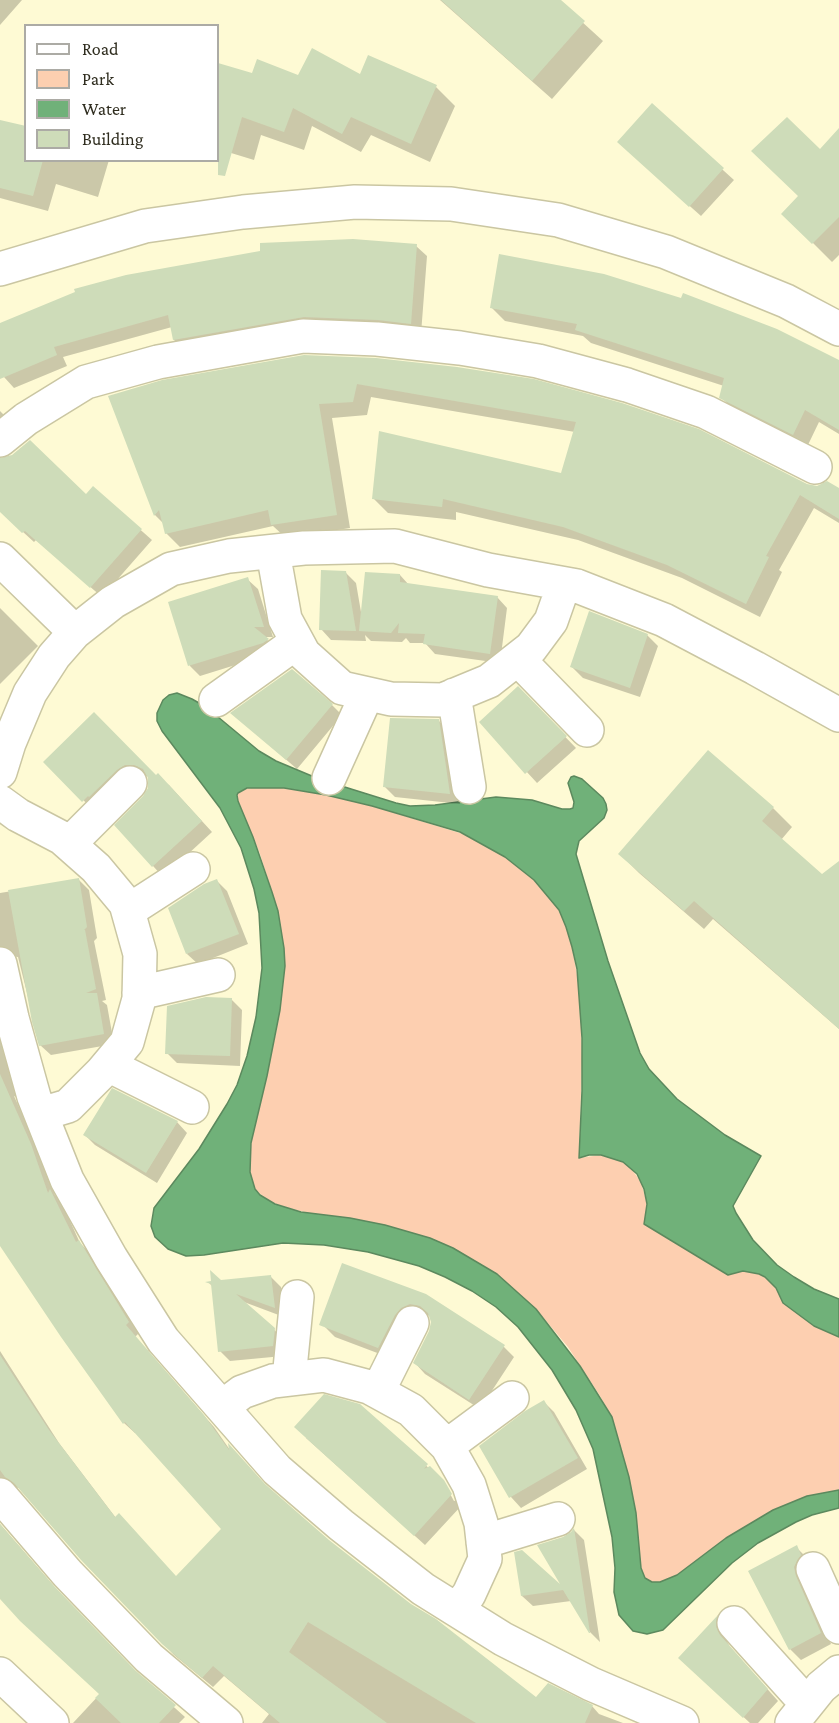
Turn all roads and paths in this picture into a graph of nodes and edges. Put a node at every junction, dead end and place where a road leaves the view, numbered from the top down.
1 (0, 269) edge
2 (839, 328) edge
3 (0, 440) edge
4 (815, 467) dead end
5 (273, 552) junction
6 (0, 560) edge
7 (564, 584) junction
8 (75, 632) junction
9 (297, 642) junction
10 (518, 659) junction
11 (367, 694) junction
12 (454, 695) junction
13 (216, 700) dead end
14 (839, 715) edge
15 (587, 730) dead end
16 (0, 772) edge
17 (330, 778) dead end
18 (130, 783) dead end
19 (469, 787) dead end
20 (0, 802) edge
21 (69, 844) junction
22 (194, 869) dead end
23 (128, 911) junction
24 (0, 964) edge
25 (218, 975) dead end
26 (139, 993) junction
27 (108, 1065) junction
28 (192, 1107) dead end
29 (41, 1114) junction
30 (297, 1298) dead end
31 (412, 1323) dead end
32 (288, 1379) junction
33 (378, 1391) junction
34 (512, 1398) dead end
35 (222, 1407) junction
36 (447, 1446) junction
37 (0, 1495) edge
38 (558, 1519) dead end
39 (483, 1542) junction
40 (813, 1569) dead end
41 (457, 1610) junction
42 (734, 1623) dead end
43 (839, 1627) edge
44 (839, 1672) edge
45 (0, 1674) edge
46 (800, 1713) edge
47 (52, 1723) edge
48 (226, 1723) edge
49 (682, 1723) edge

1 - 2 street
3 - 4 street
5 - 7 street
5 - 8 street
5 - 9 street
6 - 8 street
7 - 10 street
7 - 14 street
8 - 16 street
9 - 11 street
9 - 13 street
10 - 12 street
10 - 15 street
11 - 12 street
11 - 17 street
12 - 19 street
18 - 21 street
20 - 21 street
21 - 23 street
22 - 23 street
23 - 26 street
24 - 29 street
25 - 26 street
26 - 27 street
27 - 28 street
27 - 29 street
29 - 35 street
30 - 32 street
31 - 33 street
32 - 33 street
32 - 35 street
33 - 36 street
34 - 36 street
35 - 41 street
36 - 39 street
37 - 48 street
38 - 39 street
39 - 41 street
40 - 43 street
41 - 49 street
42 - 46 street
44 - 46 street
45 - 47 street

